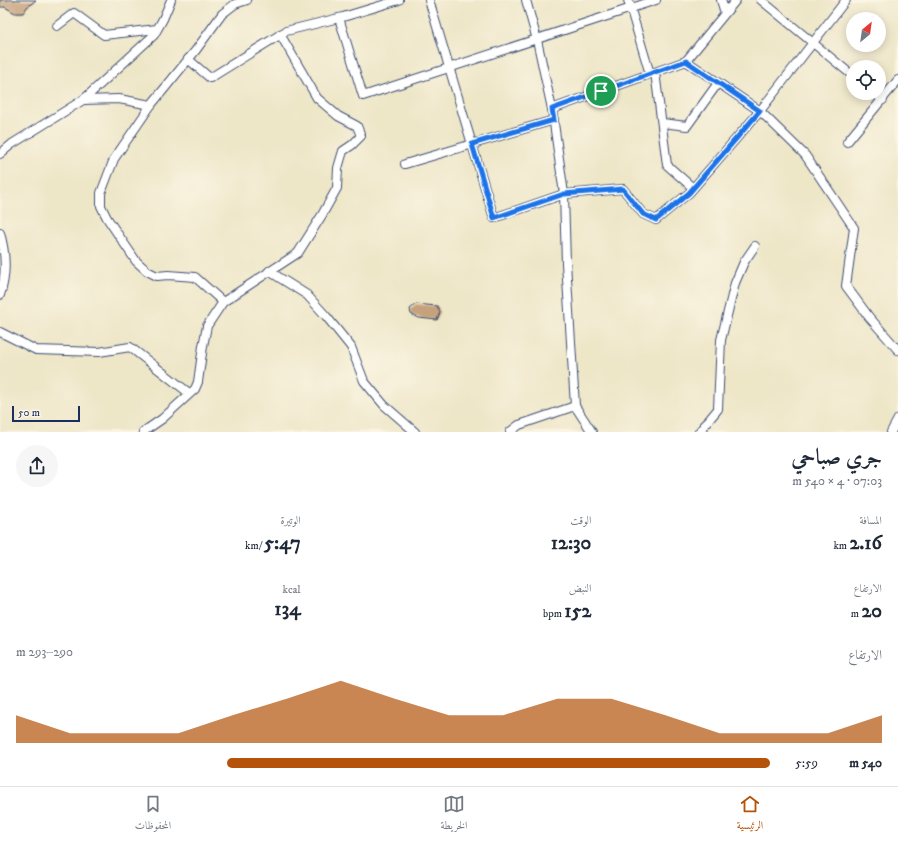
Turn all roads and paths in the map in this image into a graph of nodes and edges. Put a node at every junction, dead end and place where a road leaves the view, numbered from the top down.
1 (171, 0) edge
2 (247, 0) edge
3 (399, 0) edge
4 (429, 0) edge
5 (526, 0) edge
6 (628, 0) edge
7 (656, 0) edge
8 (721, 0) edge
9 (736, 0) edge
10 (761, 0) edge
11 (846, 0) edge
12 (630, 8) junction
13 (725, 13) junction
14 (339, 18) junction
15 (57, 26) dead end
16 (157, 29) junction
17 (280, 34) junction
18 (537, 40) junction
19 (812, 43) junction
20 (188, 60) junction
21 (686, 61) junction
22 (449, 68) junction
23 (846, 70) edge
24 (652, 73) junction
25 (898, 80) edge
26 (718, 83) junction
27 (886, 96) edge
28 (82, 100) junction
29 (883, 100) edge
30 (151, 105) junction
31 (552, 109) junction
32 (760, 111) junction
33 (554, 120) junction
34 (662, 124) junction
35 (847, 142) dead end
36 (472, 144) junction
37 (0, 154) edge
38 (405, 164) dead end
39 (693, 188) junction
40 (564, 194) junction
41 (0, 233) edge
42 (755, 246) dead end
43 (269, 271) junction
44 (0, 295) edge
45 (222, 302) junction
46 (0, 332) edge
47 (898, 350) edge
48 (190, 394) junction
49 (575, 406) junction
50 (898, 419) edge
51 (143, 432) edge
52 (415, 432) edge
53 (510, 432) edge
54 (592, 432) edge
55 (699, 432) edge
56 (891, 432) edge

1 - 16 street
2 - 20 street
3 - 14 street
4 - 22 street
5 - 18 street
6 - 12 street
7 - 12 street
8 - 13 street
9 - 13 street
10 - 19 street
11 - 19 street
12 - 18 street
12 - 24 street
13 - 21 street
14 - 17 street
14 - 22 street
15 - 16 street
16 - 28 street
17 - 20 street
17 - 43 street
18 - 22 street
18 - 31 street
19 - 23 street
19 - 32 street
20 - 30 street
21 - 24 street
21 - 26 street
22 - 36 street
24 - 31 street
24 - 34 street
25 - 27 street
26 - 32 street
26 - 34 street
28 - 30 street
28 - 37 street
29 - 35 street
30 - 45 street
31 - 33 street
32 - 39 street
32 - 47 street
33 - 36 street
33 - 40 street
34 - 39 street
36 - 38 street
36 - 40 street
39 - 40 street
40 - 49 street
41 - 44 street
42 - 55 street
43 - 45 street
43 - 52 street
45 - 48 street
46 - 48 street
48 - 51 street
49 - 53 street
49 - 54 street
50 - 56 street

